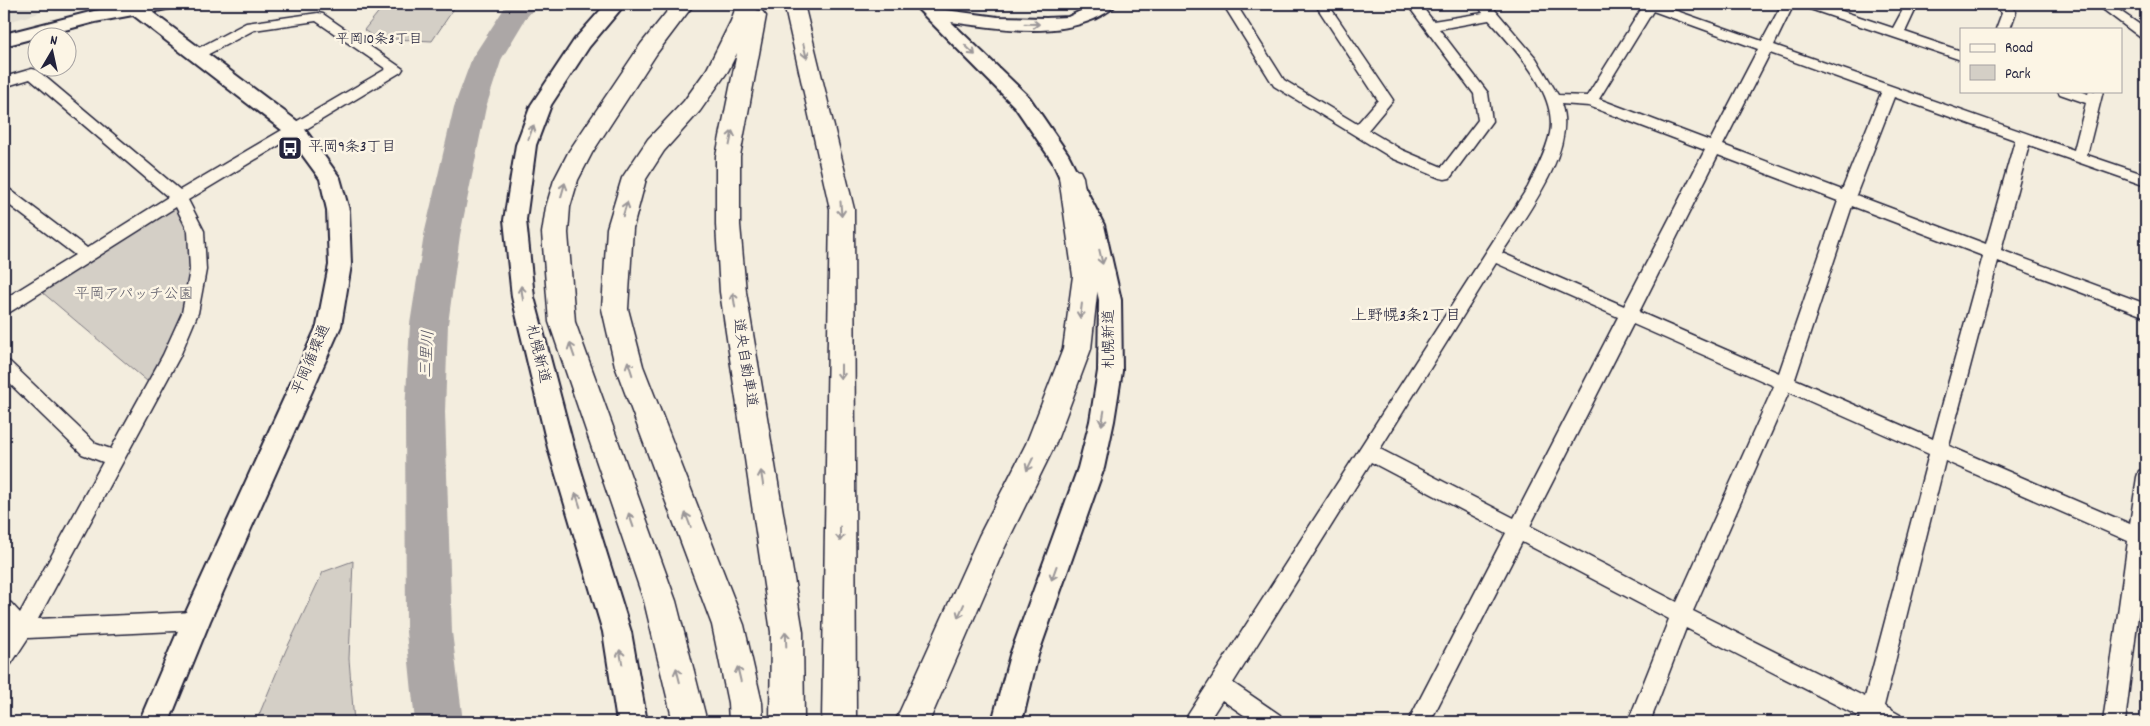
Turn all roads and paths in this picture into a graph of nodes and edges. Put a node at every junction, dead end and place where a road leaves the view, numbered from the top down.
1 (165, 4) edge
2 (616, 4) edge
3 (684, 4) edge
4 (747, 4) edge
5 (755, 4) edge
6 (794, 4) edge
7 (1107, 4) edge
8 (1230, 4) edge
9 (1322, 4) edge
10 (1413, 4) edge
11 (1788, 4) edge
12 (1809, 4) edge
13 (1912, 4) edge
14 (1999, 4) edge
15 (2102, 4) edge
16 (1648, 5) edge
17 (133, 6) edge
18 (927, 9) edge
19 (1487, 10) edge
20 (2121, 24) edge
21 (1430, 26) junction
22 (2003, 28) edge
23 (1897, 34) junction
24 (2146, 35) edge
25 (4, 40) edge
26 (1766, 47) junction
27 (196, 54) junction
28 (1960, 56) edge
29 (4, 82) edge
30 (1889, 91) junction
31 (2072, 92) edge
32 (2094, 96) edge
33 (1554, 99) junction
34 (1591, 101) junction
35 (294, 129) junction
36 (1359, 131) junction
37 (2023, 139) junction
38 (1714, 148) junction
39 (2079, 158) junction
40 (1071, 177) junction
41 (2146, 182) edge
42 (4, 193) edge
43 (179, 198) junction
44 (1847, 198) junction
45 (1992, 253) junction
46 (87, 256) junction
47 (1492, 256) junction
48 (4, 307) edge
49 (2146, 311) edge
50 (1630, 315) junction
51 (4, 367) edge
52 (1785, 382) junction
53 (1939, 449) junction
54 (1367, 451) junction
55 (114, 458) junction
56 (2146, 477) edge
57 (1518, 530) junction
58 (2143, 538) edge
59 (4, 610) edge
60 (1681, 616) junction
61 (196, 621) junction
62 (22, 629) junction
63 (4, 657) edge
64 (1219, 686) junction
65 (1870, 717) edge
66 (154, 722) edge
67 (632, 722) edge
68 (690, 722) edge
69 (746, 722) edge
70 (787, 722) edge
71 (839, 722) edge
72 (912, 722) edge
73 (1007, 722) edge
74 (1196, 722) edge
75 (1272, 722) edge
76 (1419, 722) edge
77 (1639, 722) edge
78 (1892, 722) edge
79 (2114, 722) edge

1 - 17 street
67 -> 2 street, 札幌新道
68 -> 3 highway
69 -> 4 highway
70 -> 5 highway, 道央自動車道
6 -> 71 highway
18 -> 7 street
8 - 36 street
9 - 36 street
10 - 21 street
11 - 26 street
12 - 23 street
13 - 23 street
14 - 22 street
15 - 20 street
16 - 26 street
16 - 34 street
17 - 25 street
17 - 27 street, 平岡循環通
18 -> 40 street, 札幌新道
19 - 21 street
19 - 33 street
20 - 24 street
21 - 36 street
23 - 28 street
26 - 30 street
26 - 38 street
27 - 35 street, 平岡循環通
27 - 35 street
29 - 43 street
30 - 37 street
30 - 44 street
31 - 32 street
32 - 39 street
33 - 34 street
33 - 47 street
34 - 38 street
35 - 43 street
35 - 61 street, 平岡循環通
37 - 39 street
37 - 45 street
38 - 44 street
38 - 50 street
39 - 41 street
40 -> 72 highway
40 -> 73 street, 札幌新道
42 - 46 street
43 - 46 street
43 - 55 street
44 - 45 street
44 - 52 street
45 - 49 street
45 - 53 street
46 - 48 street
47 - 50 street
47 - 54 street
50 - 52 street
50 - 57 street
51 - 55 street
52 - 53 street
52 - 60 street
53 - 58 street
53 - 65 street
54 - 57 street
54 - 64 street
55 - 62 street
56 - 58 street
57 - 60 street
57 - 76 street
58 - 79 street
59 - 62 street
60 - 65 street
60 - 77 street
61 - 62 street
61 - 66 street, 平岡循環通
62 - 63 street
64 - 74 street
64 - 75 street
65 - 78 street

